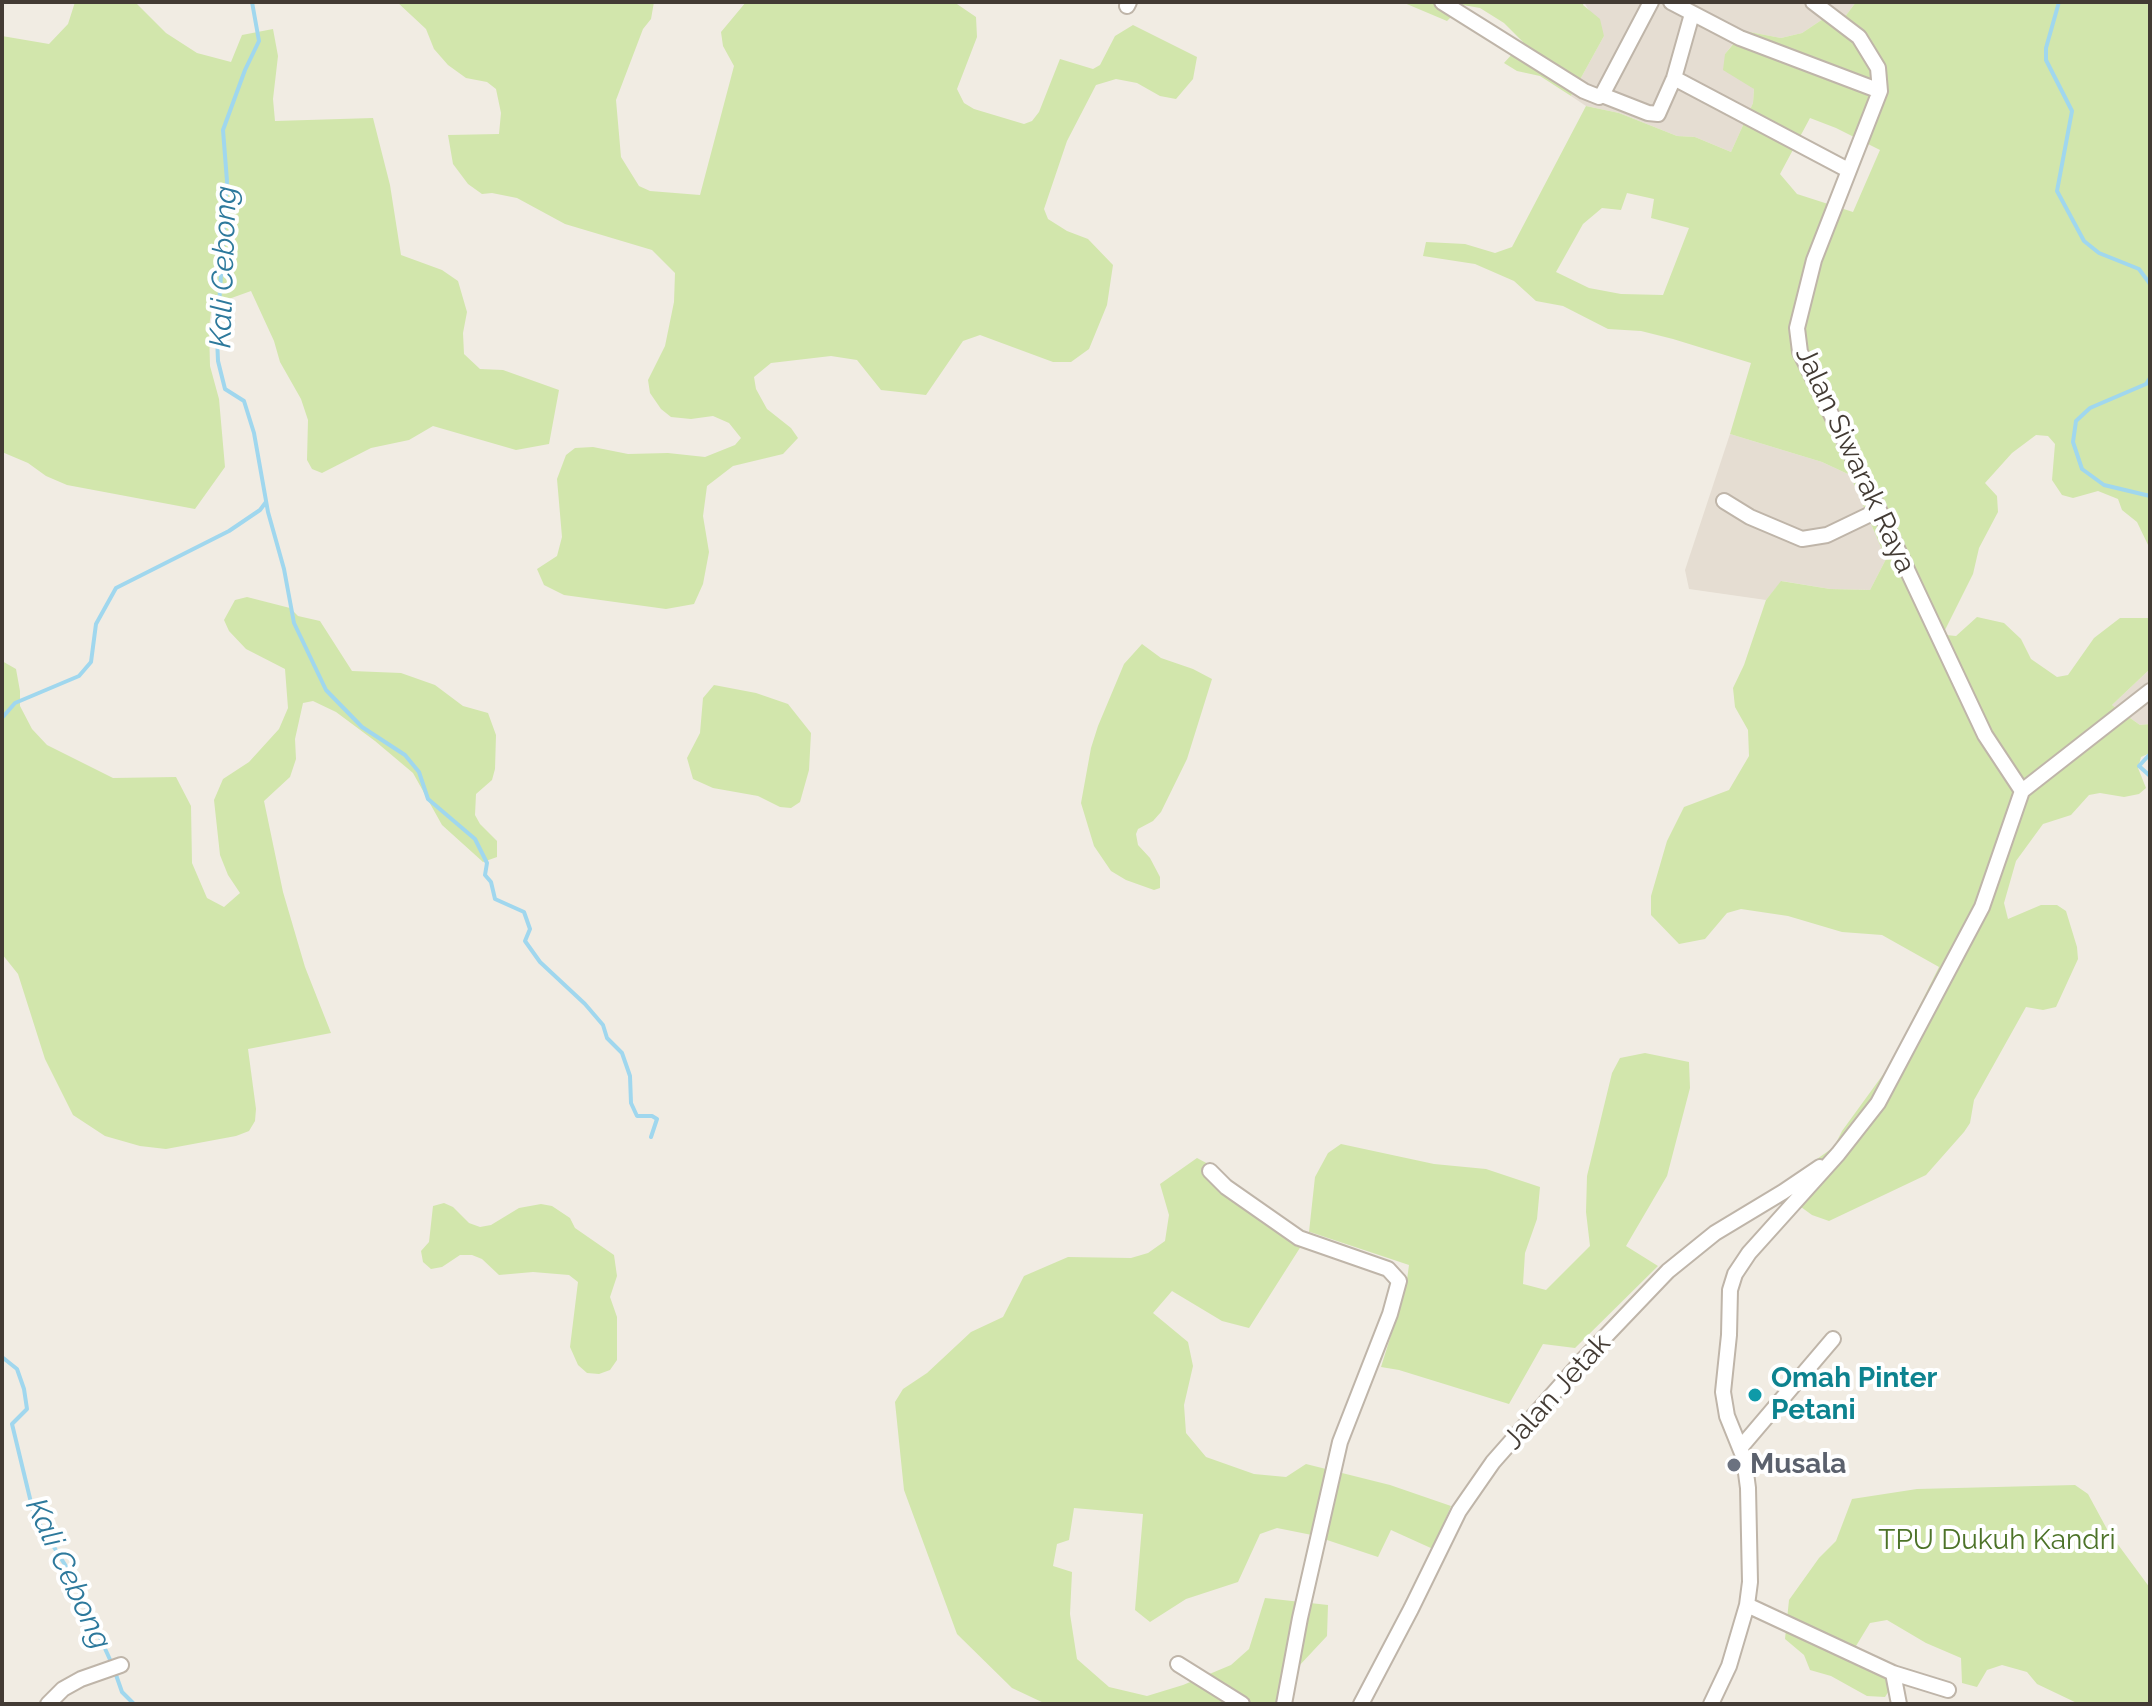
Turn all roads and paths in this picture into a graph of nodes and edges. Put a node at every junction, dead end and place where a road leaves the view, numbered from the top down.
1 (1442, 2) edge
2 (1651, 2) edge
3 (1671, 2) edge
4 (1813, 2) edge
5 (1692, 14) junction
6 (1674, 78) junction
7 (1880, 91) junction
8 (1602, 95) junction
9 (1848, 170) junction
10 (1724, 501) dead end
11 (1879, 510) junction
12 (2150, 691) edge
13 (2022, 791) junction
14 (1838, 1154) junction
15 (1210, 1171) dead end
16 (1833, 1339) dead end
17 (1741, 1447) junction
18 (1747, 1605) junction
19 (1178, 1664) dead end
20 (114, 1667) dead end
21 (1894, 1676) junction
22 (1948, 1690) dead end
23 (48, 1704) edge
24 (1242, 1704) edge
25 (1284, 1704) edge
26 (1361, 1704) edge
27 (1711, 1704) edge
28 (1899, 1704) edge

1 - 8 street
2 - 8 street
3 - 5 street
4 - 7 street
5 - 6 street
5 - 7 street
6 - 8 street
6 - 9 street
7 - 9 street, Jalan Siwarak Raya
9 - 11 street, Jalan Siwarak Raya
10 - 11 street
11 - 13 street, Jalan Siwarak Raya
12 - 13 street
13 - 14 street
14 - 17 street
14 - 26 street, Jalan Jetak
15 - 25 street
16 - 17 street
17 - 18 street
18 - 21 street
18 - 27 street
19 - 24 street
20 - 23 street
21 - 22 street
21 - 28 street

